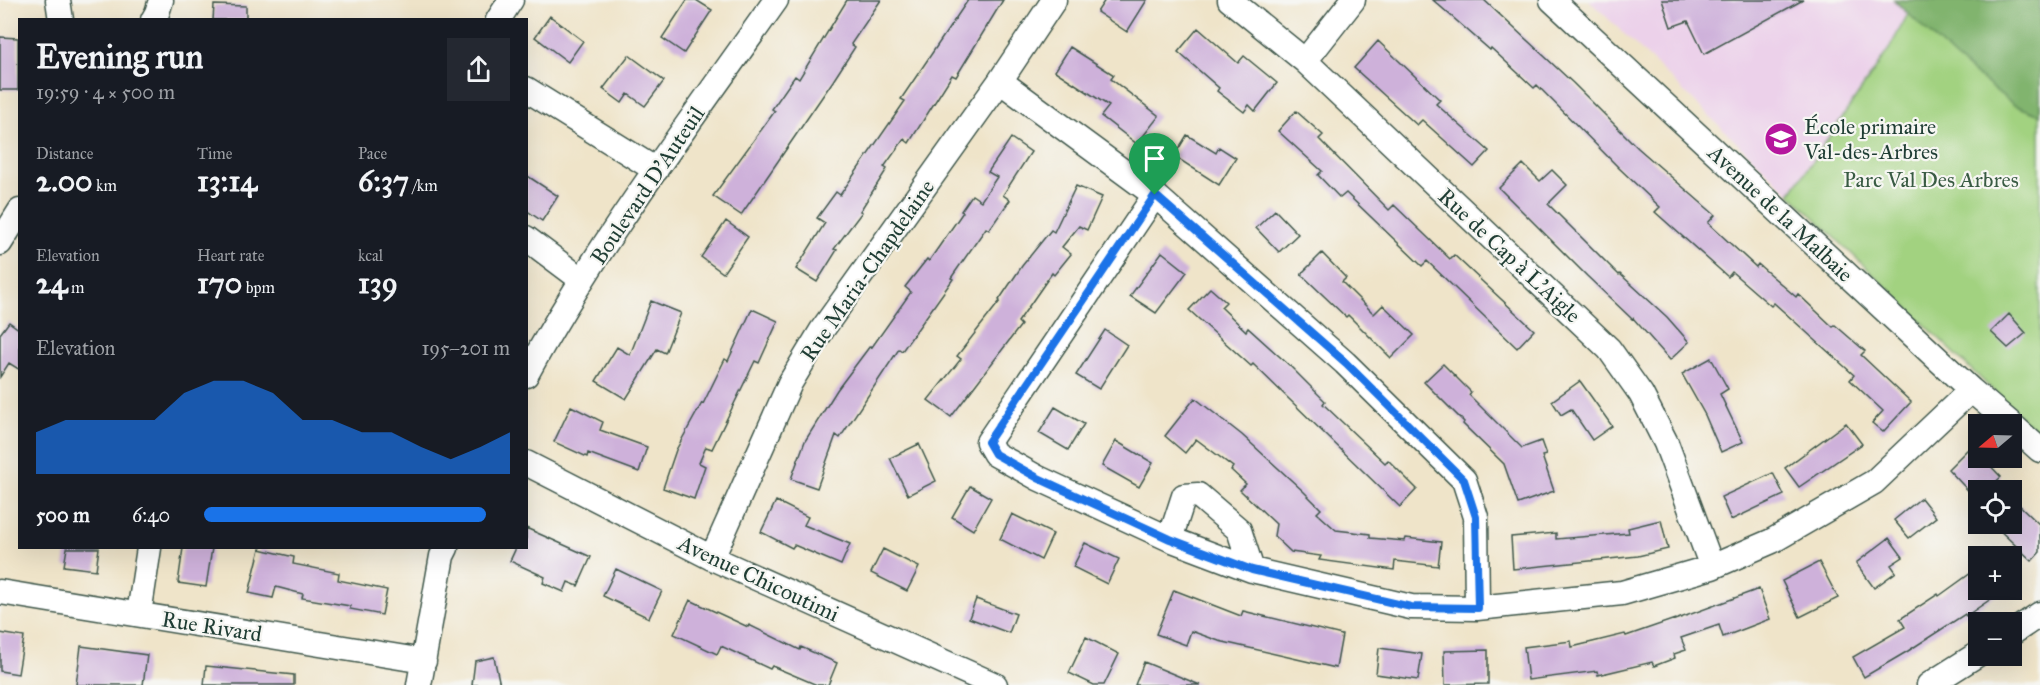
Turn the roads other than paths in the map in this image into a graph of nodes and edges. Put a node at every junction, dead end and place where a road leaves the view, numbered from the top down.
1 (58, 0) edge
2 (161, 0) edge
3 (510, 0) edge
4 (776, 0) edge
5 (1054, 0) edge
6 (1230, 0) edge
7 (1353, 0) edge
8 (1552, 0) edge
9 (61, 18) edge
10 (154, 18) edge
11 (499, 18) edge
12 (1305, 61) junction
13 (1000, 81) junction
14 (528, 90) edge
15 (656, 170) junction
16 (1155, 195) junction
17 (18, 214) edge
18 (528, 240) edge
19 (0, 243) edge
20 (582, 280) junction
21 (528, 372) edge
22 (1971, 390) junction
23 (1998, 414) edge
24 (2022, 434) edge
25 (2040, 450) edge
26 (528, 464) edge
27 (1170, 539) junction
28 (149, 549) edge
29 (446, 549) edge
30 (712, 558) junction
31 (1712, 567) junction
32 (1252, 570) junction
33 (0, 592) edge
34 (1478, 608) junction
35 (139, 614) junction
36 (2040, 614) edge
37 (2022, 626) edge
38 (1968, 660) edge
39 (424, 661) junction
40 (419, 685) edge
41 (995, 685) edge
42 (1929, 685) edge

1 - 9 street
2 - 10 street
3 - 11 street
4 - 15 street, Boulevard D'Auteuil
5 - 13 street, Rue Maria-Chapdelaine
6 - 12 street, Rue de Cap à L'Aigle
7 - 12 street
8 - 22 street, Avenue de la Malbaie
12 - 31 street, Rue de Cap à L'Aigle
13 - 16 street
13 - 30 street, Rue Maria-Chapdelaine
14 - 15 street
15 - 20 street, Boulevard D'Auteuil
16 - 27 street
16 - 34 street
17 - 19 street
18 - 20 street
20 - 21 street, Boulevard D'Auteuil
22 - 23 street, Avenue de la Malbaie
22 - 31 street
24 - 25 street, Avenue de la Malbaie
26 - 30 street, Avenue Chicoutimi
27 - 32 street
27 - 32 street
28 - 35 street
29 - 39 street
30 - 41 street, Avenue Chicoutimi
31 - 34 street
32 - 34 street
33 - 35 street, Rue Rivard
35 - 39 street, Rue Rivard
36 - 37 street
38 - 42 street
39 - 40 street

